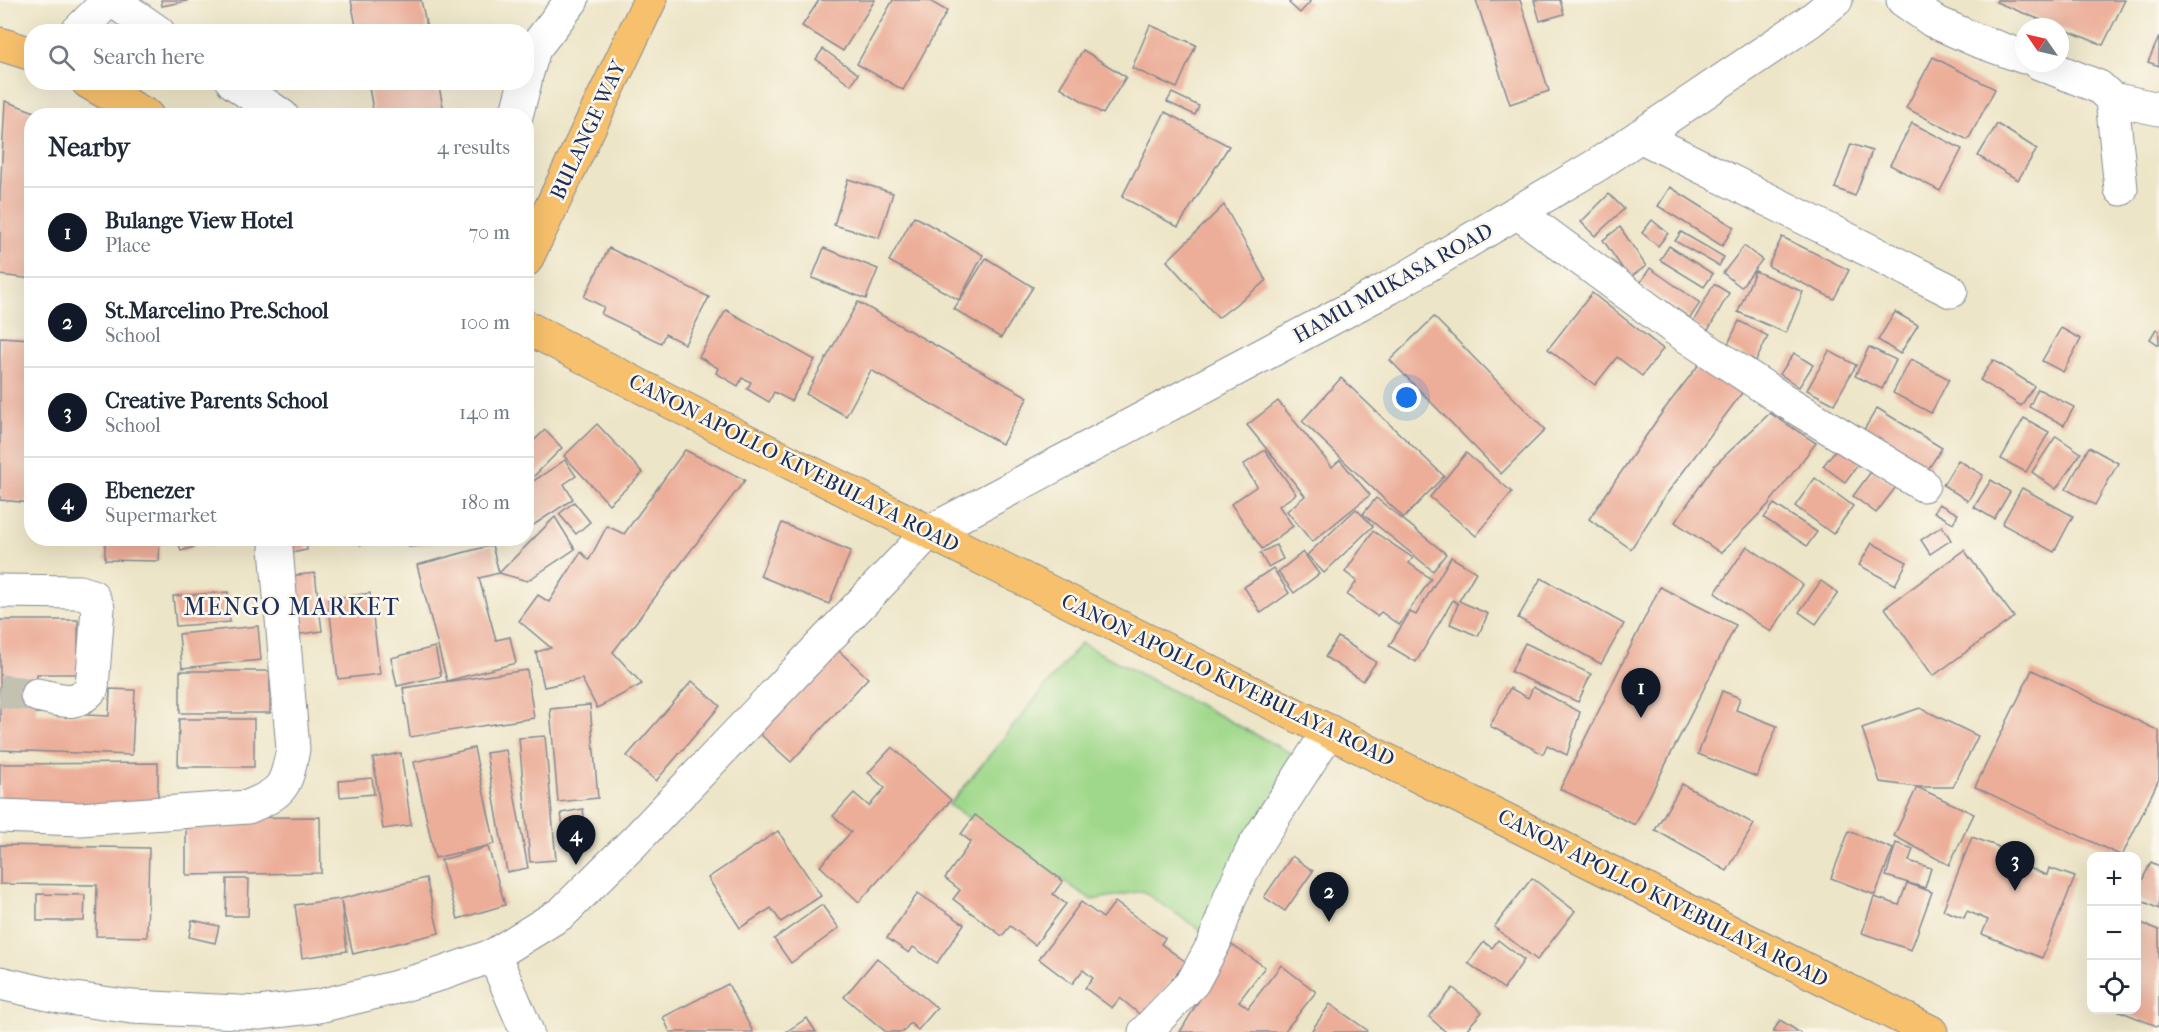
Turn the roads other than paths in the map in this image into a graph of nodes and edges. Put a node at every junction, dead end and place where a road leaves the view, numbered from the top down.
1 (110, 0) edge
2 (572, 0) edge
3 (650, 0) edge
4 (1836, 0) edge
5 (1902, 0) edge
6 (85, 24) edge
7 (146, 24) edge
8 (0, 44) edge
9 (534, 49) edge
10 (24, 52) edge
11 (2015, 54) edge
12 (2062, 72) edge
13 (102, 90) edge
14 (245, 90) edge
15 (523, 90) edge
16 (2112, 99) junction
17 (133, 108) edge
18 (270, 108) edge
19 (518, 108) edge
20 (2159, 110) edge
21 (1640, 136) junction
22 (2121, 189) dead end
23 (1517, 212) junction
24 (534, 243) edge
25 (1951, 291) dead end
26 (534, 331) edge
27 (1923, 485) dead end
28 (929, 532) junction
29 (276, 548) dead end
30 (0, 591) edge
31 (37, 695) tunnel mouth
32 (1329, 730) junction
33 (0, 816) edge
34 (494, 955) junction
35 (0, 983) edge
36 (218, 1022) edge
37 (527, 1032) edge
38 (1145, 1032) edge
39 (1931, 1032) edge

1 - 6 street
1 - 7 street
2 - 9 street
3 - 24 main road, BULANGE WAY
4 - 21 street, HAMU MUKASA ROAD
5 - 11 street
8 - 10 main road
12 - 16 street
13 - 17 main road
14 - 18 street
15 - 19 street
16 - 20 street
16 - 22 street
21 - 23 street, HAMU MUKASA ROAD
21 - 25 street
23 - 27 street
23 - 28 street, HAMU MUKASA ROAD
26 - 28 main road, CANON APOLLO KIVEBULAYA ROAD
28 - 32 main road, CANON APOLLO KIVEBULAYA ROAD
28 - 34 street, HAMU MUKASA ROAD
29 - 33 street
30 - 31 street
32 - 38 street
32 - 39 main road, CANON APOLLO KIVEBULAYA ROAD
34 - 36 street, HAMU MUKASA ROAD
34 - 37 street
35 - 36 street, HAMU MUKASA ROAD

